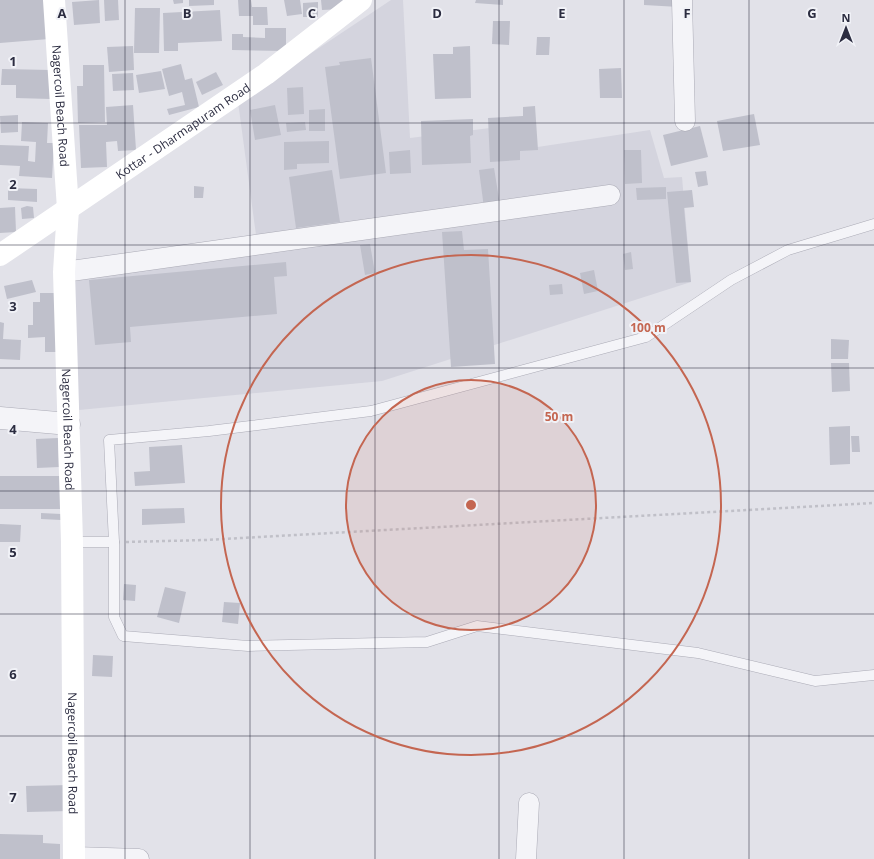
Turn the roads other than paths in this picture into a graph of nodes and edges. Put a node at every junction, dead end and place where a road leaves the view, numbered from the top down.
1 (54, 0) edge
2 (361, 0) edge
3 (682, 0) edge
4 (685, 121) dead end
5 (610, 195) dead end
6 (68, 209) junction
7 (874, 224) edge
8 (0, 255) edge
9 (64, 272) junction
10 (0, 418) edge
11 (69, 424) junction
12 (72, 542) junction
13 (114, 542) junction
14 (874, 676) edge
15 (529, 803) dead end
16 (74, 858) edge
17 (139, 859) edge
18 (526, 859) edge

1 - 6 main road, Nagercoil Beach Road
2 - 6 main road, Kottar - Dharmapuram Road
3 - 4 street
5 - 9 street
6 - 8 main road, Kottar - Dharmapuram Road
6 - 9 main road, Nagercoil Beach Road
7 - 13 lane
9 - 11 main road, Nagercoil Beach Road
10 - 11 street
11 - 12 main road, Nagercoil Beach Road
12 - 13 lane
12 - 16 main road, Nagercoil Beach Road
13 - 14 lane
15 - 18 street
16 - 17 street

